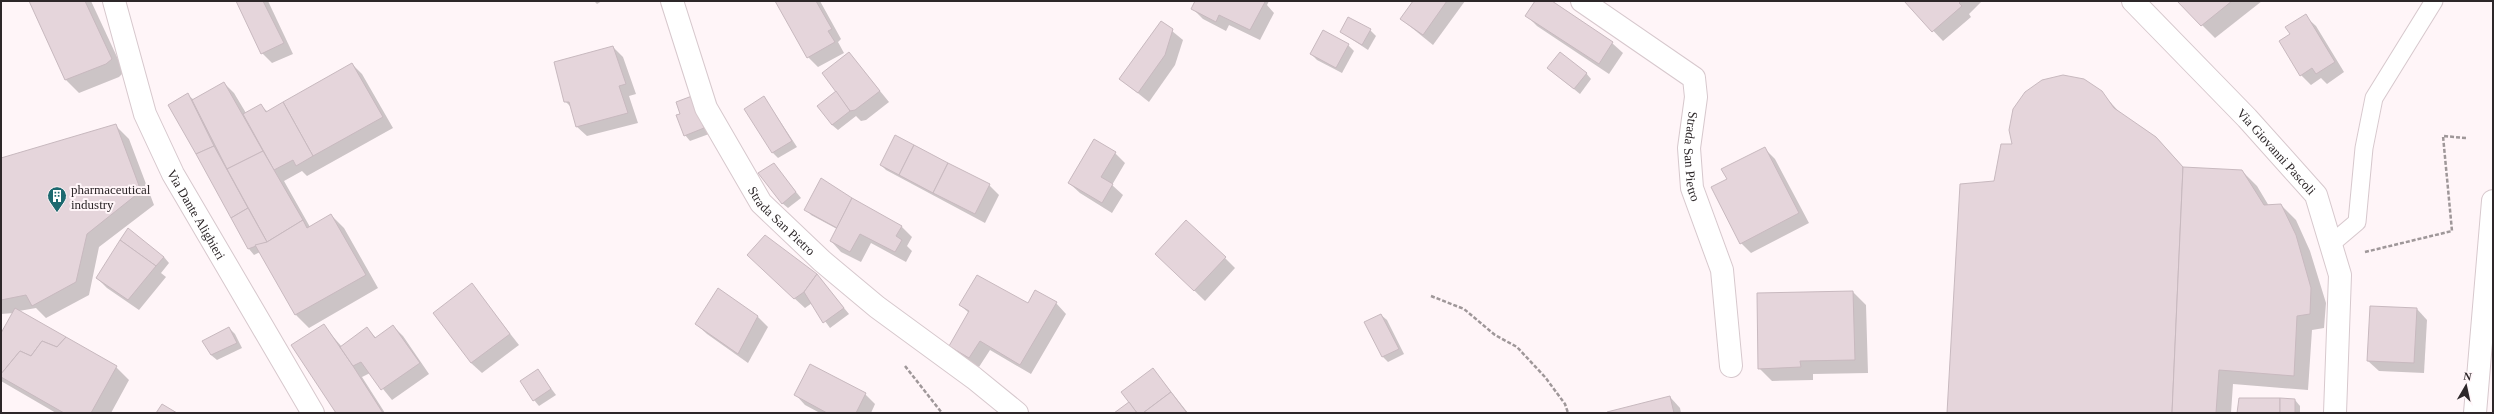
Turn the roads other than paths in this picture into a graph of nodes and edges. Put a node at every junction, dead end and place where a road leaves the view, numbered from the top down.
1 (114, 1) edge
2 (672, 1) edge
3 (1582, 1) edge
4 (2133, 1) edge
5 (2434, 1) edge
6 (2493, 201) edge
7 (2333, 251) junction
8 (2493, 350) edge
9 (1731, 366) dead end
10 (2476, 410) edge
11 (313, 413) edge
12 (1017, 413) edge
13 (2335, 413) edge

1 - 11 main road, Via Dante Alighieri
2 - 12 main road, Strada San Pietro
3 - 9 main road, Strada San Pietro
4 - 7 main road, Via Giovanni Pascoli
5 - 7 lane
6 - 10 main road
7 - 13 main road, Via Giovanni Pascoli
8 - 10 main road

